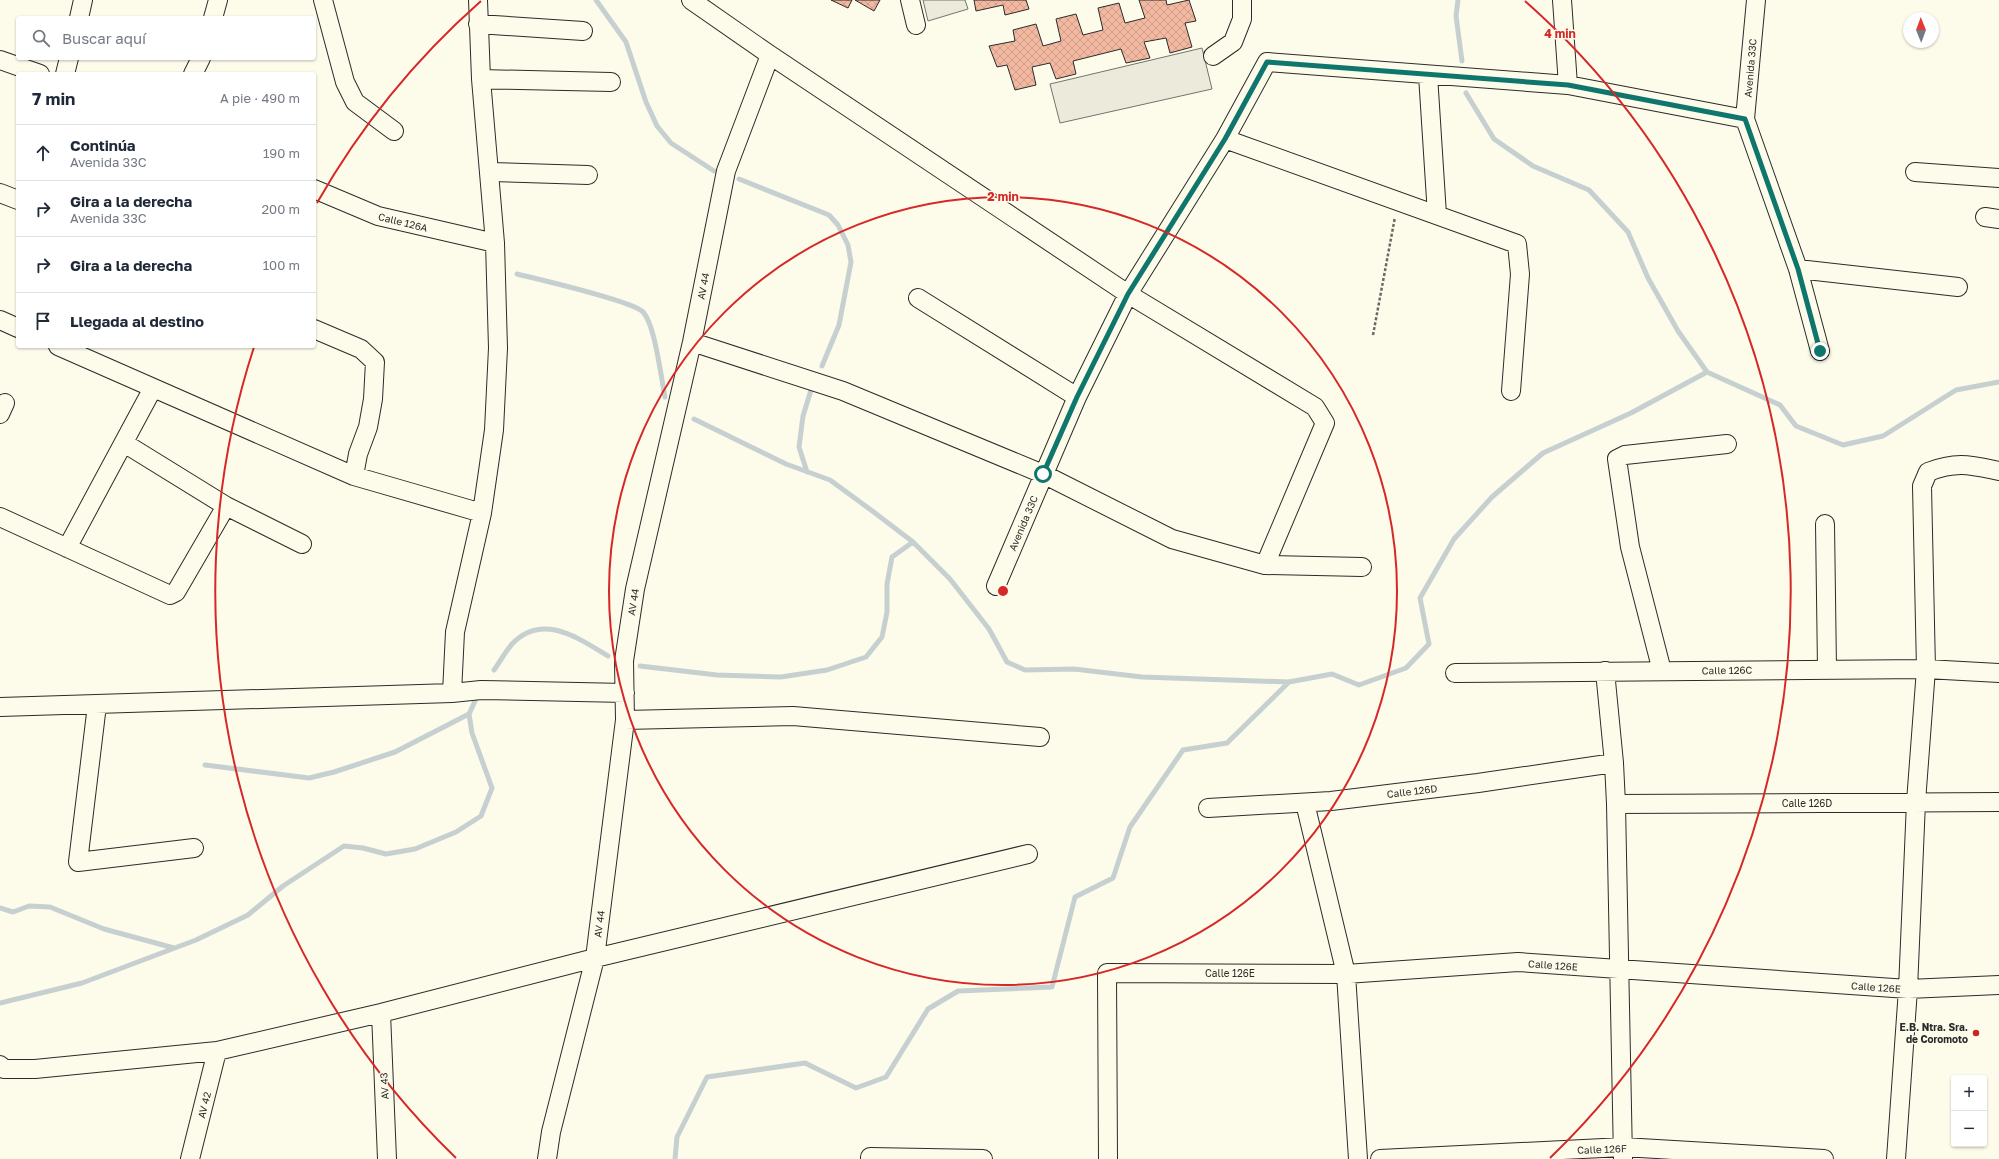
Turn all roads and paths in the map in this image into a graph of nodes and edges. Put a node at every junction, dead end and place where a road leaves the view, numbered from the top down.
1 (83, 0) edge
2 (218, 0) edge
3 (323, 0) edge
4 (478, 0) edge
5 (690, 0) edge
6 (910, 0) edge
7 (1242, 0) edge
8 (1562, 0) edge
9 (1756, 0) edge
10 (79, 16) edge
11 (214, 16) edge
12 (478, 24) junction
13 (916, 24) dead end
14 (583, 31) dead end
15 (770, 55) junction
16 (1213, 56) dead end
17 (0, 60) edge
18 (68, 60) edge
19 (200, 60) edge
20 (34, 72) edge
21 (66, 72) edge
22 (194, 72) edge
23 (1428, 75) junction
24 (481, 79) junction
25 (611, 82) dead end
26 (1568, 85) junction
27 (1745, 119) junction
28 (394, 131) dead end
29 (1225, 139) junction
30 (490, 172) junction
31 (1915, 172) dead end
32 (588, 175) dead end
33 (1999, 178) edge
34 (316, 190) edge
35 (0, 193) edge
36 (16, 199) edge
37 (1398, 201) junction
38 (1437, 215) junction
39 (496, 243) junction
40 (1798, 269) junction
41 (1958, 287) dead end
42 (1128, 294) junction
43 (918, 298) dead end
44 (0, 320) edge
45 (16, 327) edge
46 (316, 330) edge
47 (1373, 335) dead end
48 (692, 342) junction
49 (63, 348) edge
50 (1820, 351) dead end
51 (153, 388) junction
52 (1511, 391) dead end
53 (1077, 397) junction
54 (124, 443) junction
55 (1727, 444) dead end
56 (1999, 471) edge
57 (1043, 474) junction
58 (354, 476) junction
59 (226, 506) junction
60 (482, 513) junction
61 (0, 517) edge
62 (1825, 524) dead end
63 (302, 544) dead end
64 (67, 548) junction
65 (1265, 565) junction
66 (1362, 567) dead end
67 (996, 586) dead end
68 (1827, 669) junction
69 (1926, 669) junction
70 (1662, 671) junction
71 (1605, 672) junction
72 (1455, 673) dead end
73 (1999, 673) edge
74 (452, 693) junction
75 (625, 693) junction
76 (97, 705) junction
77 (0, 707) edge
78 (625, 720) junction
79 (1040, 737) dead end
80 (1614, 763) junction
81 (1916, 802) junction
82 (1999, 802) edge
83 (1305, 803) junction
84 (1616, 804) junction
85 (1208, 808) dead end
86 (194, 848) dead end
87 (1028, 854) dead end
88 (595, 958) junction
89 (1620, 970) junction
90 (1346, 974) junction
91 (1999, 985) edge
92 (1908, 989) junction
93 (381, 1012) junction
94 (217, 1051) junction
95 (1, 1069) edge
96 (1623, 1153) edge
97 (870, 1158) edge
98 (190, 1159) edge
99 (388, 1159) edge
100 (547, 1159) edge
101 (983, 1159) edge
102 (1108, 1159) edge
103 (1358, 1159) edge
104 (1380, 1159) edge
105 (1824, 1159) edge
106 (1896, 1159) edge

1 - 10 street
2 - 11 street
3 - 28 street
4 - 12 street
5 - 15 street
6 - 13 street
7 - 16 street
8 - 26 street
9 - 27 street, Avenida 33C
12 - 14 street
12 - 24 street
15 - 42 street
15 - 48 street, AV 44
17 - 20 street
18 - 21 street
19 - 22 street
23 - 26 street, Avenida 33C
23 - 29 street, Avenida 33C
23 - 38 street
24 - 25 street
24 - 30 street
26 - 27 street, Avenida 33C
27 - 40 street
29 - 37 street
29 - 42 street, Avenida 33C
30 - 32 street
30 - 39 street
31 - 33 street
34 - 39 street, Calle 126A
35 - 36 street
37 - 38 street
37 - 47 path
38 - 52 street
39 - 60 street
40 - 41 street
40 - 50 street
42 - 53 street, Avenida 33C
42 - 65 street
43 - 53 street
44 - 45 street
46 - 58 street
48 - 57 street
48 - 75 street, AV 44
49 - 51 street
51 - 54 street
51 - 58 street
53 - 57 street, Avenida 33C
54 - 59 street
54 - 64 street
55 - 70 street
56 - 69 street
57 - 65 street
57 - 67 street, Avenida 33C
58 - 60 street
59 - 63 street
59 - 64 street
60 - 74 street
61 - 64 street
62 - 68 street
65 - 66 street
68 - 69 street, Calle 126C
68 - 70 street, Calle 126C
69 - 73 street, Calle 126C
69 - 81 street
70 - 71 street, Calle 126C
71 - 72 street, Calle 126C
71 - 80 street
74 - 75 street
74 - 76 street
75 - 78 street, AV 44
76 - 77 street
76 - 86 street
78 - 79 street
78 - 88 street, AV 44
80 - 83 street, Calle 126D
80 - 84 street
81 - 82 street, Calle 126D
81 - 84 street, Calle 126D
81 - 92 street
83 - 85 street, Calle 126D
83 - 90 street
84 - 89 street
87 - 88 street
88 - 93 street
88 - 100 street, AV 44
89 - 90 street, Calle 126E
89 - 92 street, Calle 126E
89 - 96 street
90 - 102 street, Calle 126E
90 - 103 street
91 - 92 street, Calle 126E
92 - 106 street
93 - 94 street
93 - 99 street, AV 43
94 - 95 street
94 - 98 street, AV 42
96 - 104 street, Calle 126F
96 - 105 street, Calle 126F
97 - 101 street

